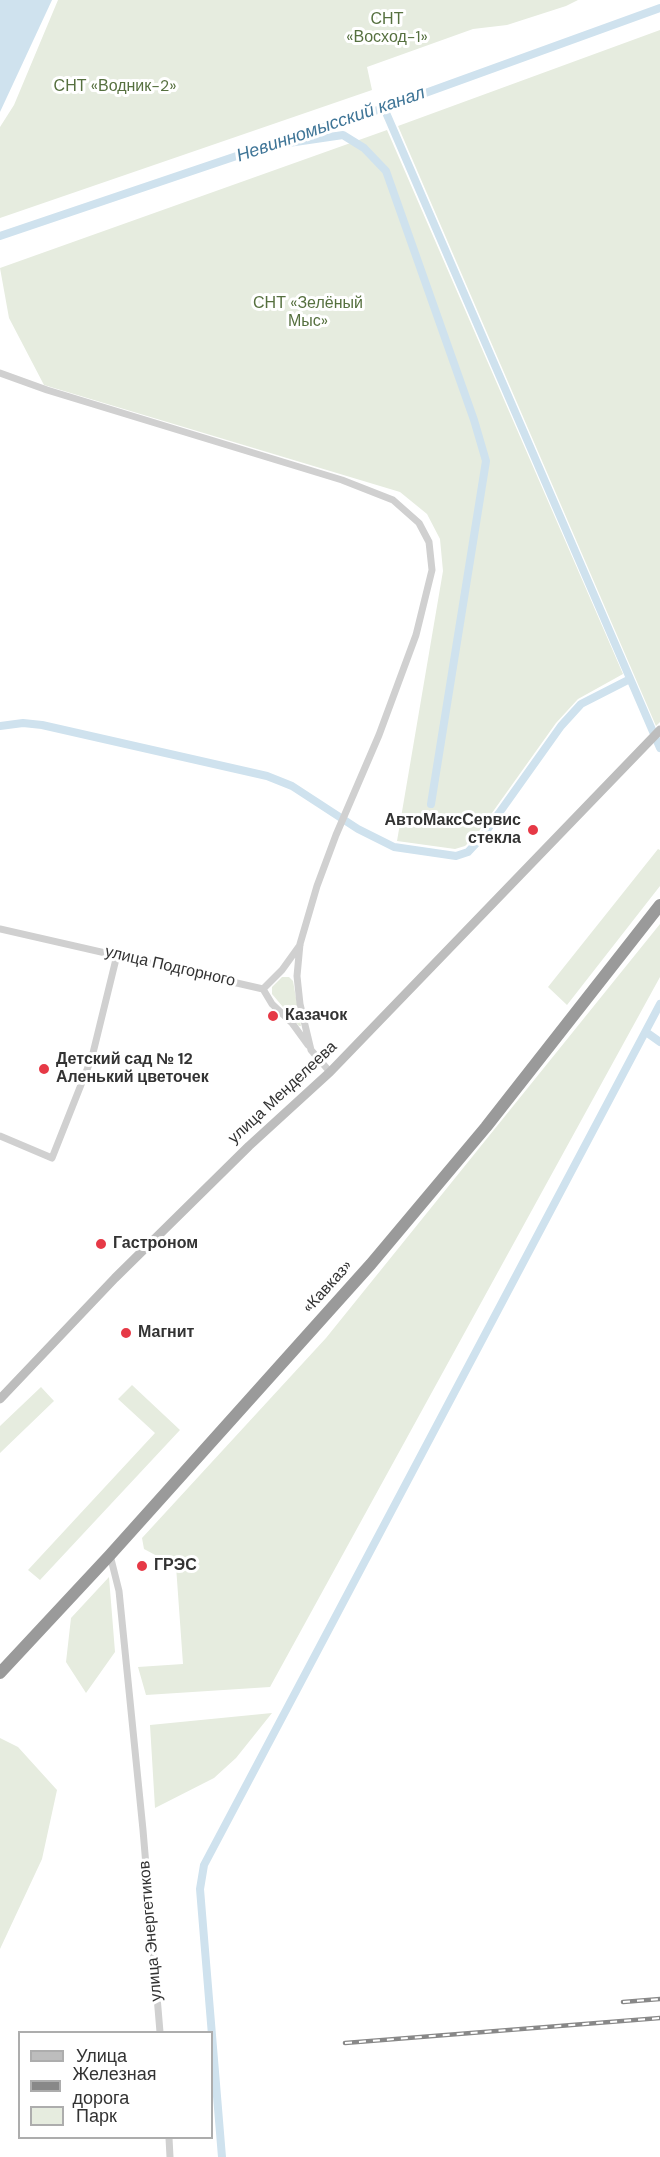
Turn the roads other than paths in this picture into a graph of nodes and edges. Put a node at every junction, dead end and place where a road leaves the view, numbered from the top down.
1 (0, 373) edge
2 (660, 730) edge
3 (660, 905) edge
4 (0, 929) edge
5 (300, 944) junction
6 (117, 955) junction
7 (263, 989) junction
8 (311, 1050) junction
9 (330, 1072) junction
10 (0, 1136) edge
11 (0, 1398) edge
12 (110, 1555) junction
13 (0, 1673) edge
14 (160, 2031) edge
15 (168, 2139) edge
16 (170, 2157) edge

1 - 5 street
2 - 9 main road, улица Менделеева
3 - 12 highway, «Кавказ»
4 - 6 street, улица Подгорного
5 - 7 street
5 - 8 street
6 - 7 street, улица Подгорного
6 - 10 street
7 - 8 street
8 - 9 street
9 - 11 main road, улица Менделеева
12 - 13 highway, «Кавказ»
12 - 14 street, улица Энергетиков
15 - 16 street

